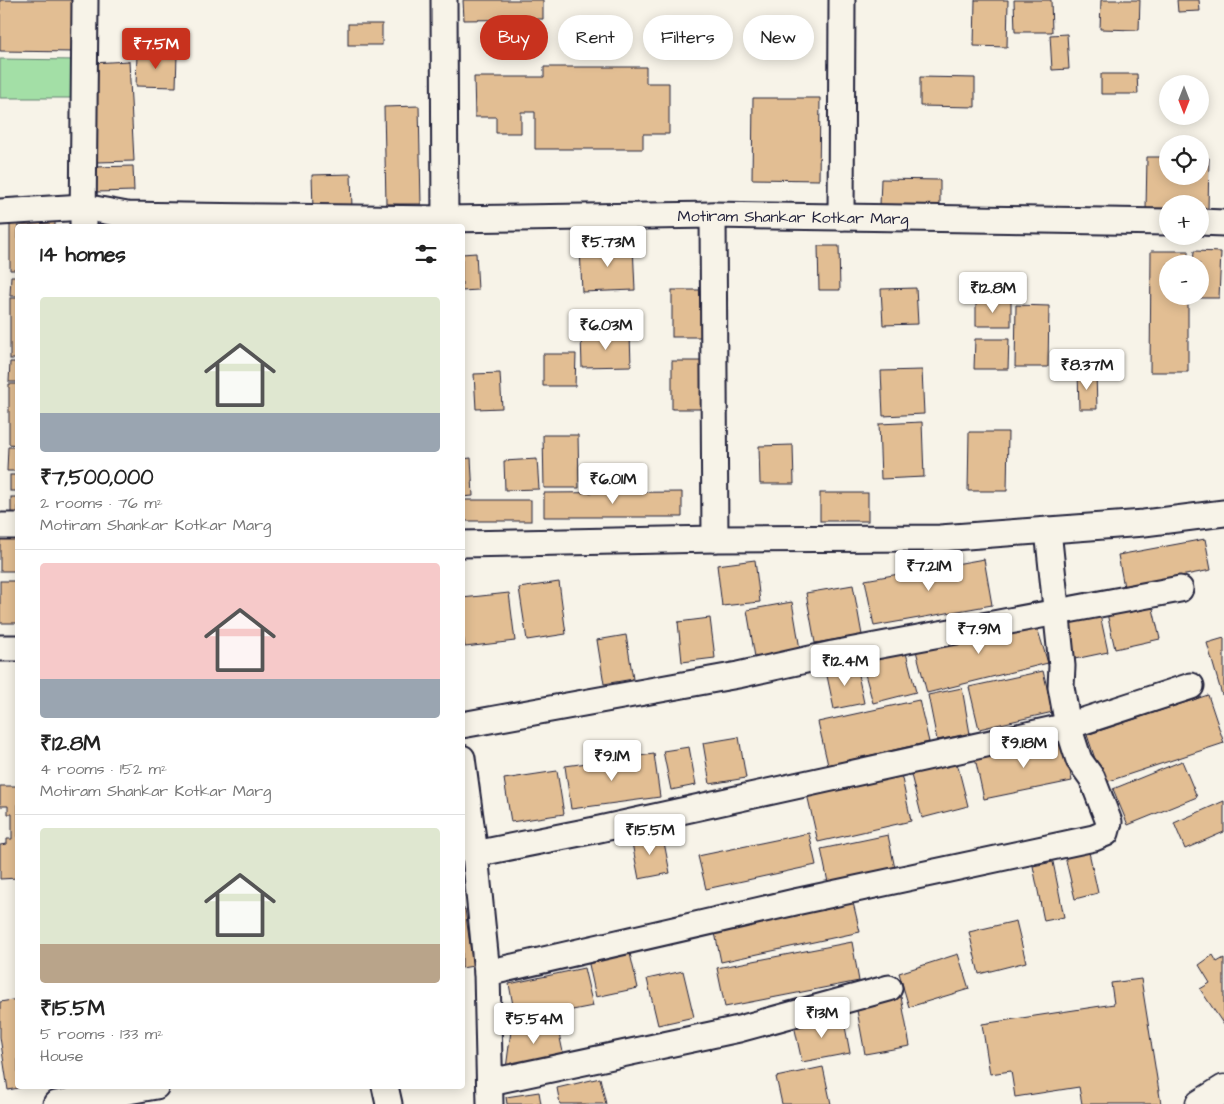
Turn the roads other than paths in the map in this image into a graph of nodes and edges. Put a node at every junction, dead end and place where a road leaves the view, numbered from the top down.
1 (85, 0) edge
2 (444, 0) edge
3 (842, 0) edge
4 (0, 212) edge
5 (713, 215) junction
6 (84, 217) edge
7 (841, 217) junction
8 (184, 221) edge
9 (1159, 222) edge
10 (1209, 222) edge
11 (445, 223) edge
12 (1224, 223) edge
13 (1224, 512) edge
14 (0, 526) edge
15 (15, 526) edge
16 (1048, 530) junction
17 (715, 539) junction
18 (465, 544) edge
19 (1180, 589) dead end
20 (1056, 611) junction
21 (0, 648) edge
22 (15, 648) edge
23 (1190, 686) dead end
24 (465, 723) edge
25 (1068, 726) junction
26 (465, 780) edge
27 (475, 854) junction
28 (487, 973) junction
29 (889, 988) dead end
30 (1224, 1088) edge
31 (139, 1089) edge
32 (386, 1089) edge
33 (490, 1093) edge
34 (56, 1104) edge
35 (388, 1104) edge
36 (1200, 1104) edge

1 - 6 street
2 - 11 street
3 - 7 street
4 - 6 street, Motiram Shankar Kotkar Marg
5 - 7 street, Motiram Shankar Kotkar Marg
5 - 11 street, Motiram Shankar Kotkar Marg
5 - 17 street
6 - 8 street, Motiram Shankar Kotkar Marg
7 - 9 street, Motiram Shankar Kotkar Marg
8 - 11 street, Motiram Shankar Kotkar Marg
10 - 12 street
13 - 16 street
14 - 15 street
16 - 17 street
16 - 20 street
17 - 18 street
19 - 20 street
20 - 24 street
20 - 25 street
21 - 22 street
23 - 25 street
25 - 27 street
25 - 28 street
26 - 27 street
27 - 28 street
28 - 33 street
29 - 33 street
30 - 36 street
31 - 34 street
32 - 35 street

